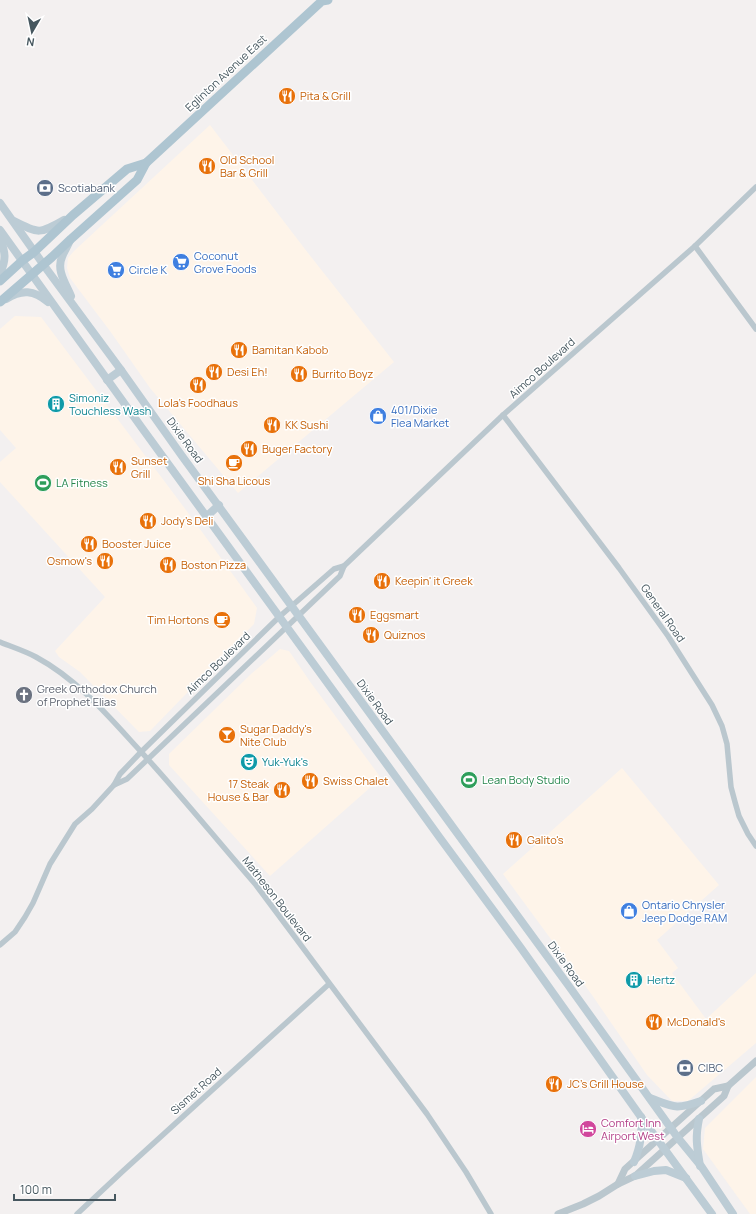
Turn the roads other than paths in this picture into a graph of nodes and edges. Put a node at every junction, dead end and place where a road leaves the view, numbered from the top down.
1 (324, 0) edge
2 (146, 163) junction
3 (756, 187) edge
4 (0, 203) edge
5 (74, 215) junction
6 (12, 219) junction
7 (0, 230) edge
8 (0, 239) edge
9 (71, 239) junction
10 (695, 246) junction
11 (34, 252) junction
12 (22, 260) junction
13 (44, 265) junction
14 (0, 274) edge
15 (33, 274) junction
16 (0, 281) edge
17 (0, 302) edge
18 (56, 309) junction
19 (78, 311) junction
20 (756, 329) edge
21 (121, 370) junction
22 (107, 380) junction
23 (503, 416) junction
24 (219, 505) junction
25 (206, 516) junction
26 (344, 566) junction
27 (292, 606) junction
28 (299, 616) junction
29 (279, 617) junction
30 (287, 627) junction
31 (0, 642) edge
32 (142, 752) junction
33 (148, 759) junction
34 (114, 785) junction
35 (756, 846) edge
36 (0, 945) edge
37 (329, 984) junction
38 (756, 1061) edge
39 (728, 1086) junction
40 (649, 1098) junction
41 (701, 1101) junction
42 (641, 1117) junction
43 (699, 1119) junction
44 (671, 1128) junction
45 (678, 1138) junction
46 (658, 1140) junction
47 (665, 1149) junction
48 (634, 1162) junction
49 (701, 1166) junction
50 (635, 1176) junction
51 (686, 1178) junction
52 (618, 1184) junction
53 (77, 1214) edge
54 (491, 1214) edge
55 (558, 1214) edge
56 (712, 1214) edge
57 (733, 1214) edge

1 - 2 main road, Eglinton Avenue East
2 - 5 main road, Eglinton Avenue East
2 - 9 main road, Eglinton Avenue East
3 - 10 street, Aimco Boulevard
4 - 6 main road, Dixie Road
5 - 6 main road
5 - 11 main road, Eglinton Avenue East
6 - 11 main road, Dixie Road
7 - 12 main road
8 - 14 main road
9 - 13 main road, Eglinton Avenue East
9 - 19 main road
10 - 20 street
10 - 23 street, Aimco Boulevard
11 - 12 main road, Eglinton Avenue East
11 - 13 main road, Dixie Road
12 - 15 main road
12 - 16 main road, Eglinton Avenue East
13 - 15 main road, Eglinton Avenue East
13 - 19 main road, Dixie Road
15 - 17 main road, Eglinton Avenue East
15 - 18 main road
17 - 18 main road
18 - 22 main road
19 - 21 main road, Dixie Road
21 - 22 main road
21 - 24 main road, Dixie Road
22 - 25 main road
23 - 26 street, Aimco Boulevard
23 - 35 street, General Road
24 - 25 main road
24 - 27 main road, Dixie Road
25 - 29 main road
26 - 27 street, Aimco Boulevard
26 - 28 street, Aimco Boulevard
27 - 28 main road, Dixie Road
27 - 29 street, Aimco Boulevard
28 - 30 street, Aimco Boulevard
28 - 40 main road, Dixie Road
29 - 30 main road
29 - 32 street, Aimco Boulevard
30 - 33 street, Aimco Boulevard
30 - 42 main road
31 - 32 street, Matheson Boulevard
32 - 33 street, Matheson Boulevard
32 - 34 street, Aimco Boulevard
33 - 34 street, Aimco Boulevard
33 - 37 street, Matheson Boulevard
34 - 36 street, Aimco Boulevard
37 - 53 street, Sismet Road
37 - 54 street, Matheson Boulevard
38 - 39 street
39 - 41 street
39 - 43 street
40 - 41 main road
40 - 44 main road, Dixie Road
41 - 44 street
42 - 46 main road
42 - 48 main road
43 - 45 street
43 - 49 main road
44 - 45 main road, Dixie Road
44 - 46 street
45 - 47 street
45 - 49 main road, Dixie Road
46 - 47 main road
46 - 48 street
47 - 50 street
47 - 51 main road
48 - 52 street
49 - 57 main road, Dixie Road
50 - 51 main road
50 - 52 street
51 - 56 main road
52 - 55 street

